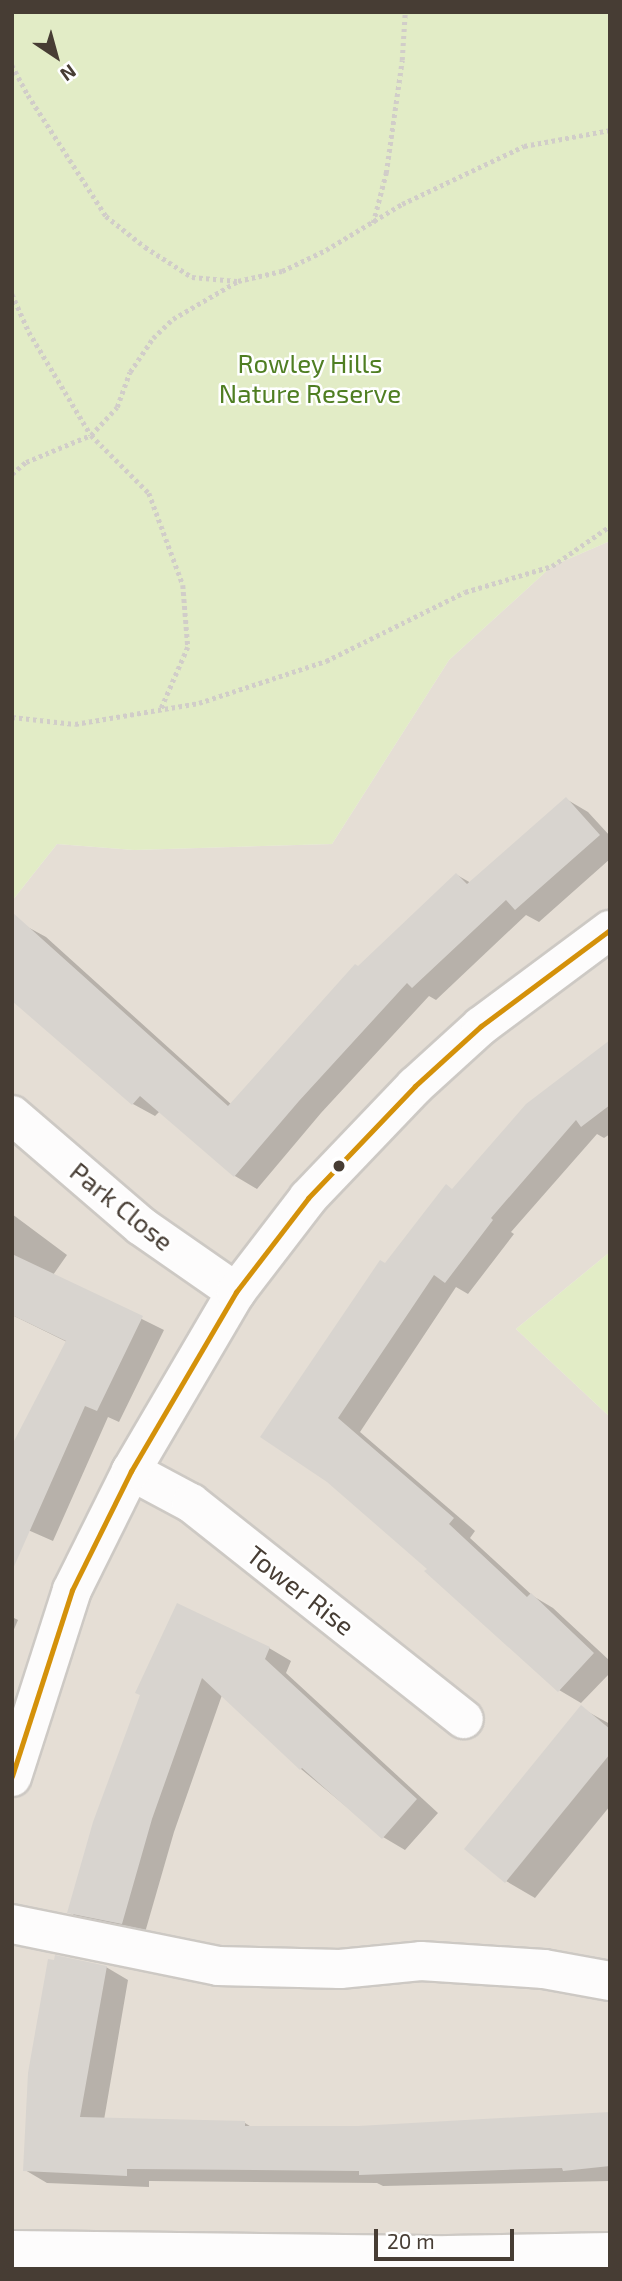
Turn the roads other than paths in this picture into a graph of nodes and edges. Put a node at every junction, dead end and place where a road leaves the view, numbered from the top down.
1 (610, 930) edge
2 (12, 1115) edge
3 (236, 1292) junction
4 (131, 1471) junction
5 (464, 1718) dead end
6 (12, 1777) edge
7 (12, 1924) edge
8 (610, 1981) edge
9 (12, 2249) edge
10 (610, 2252) edge

1 - 3 street
2 - 3 street, Park Close
3 - 4 street
4 - 5 street, Tower Rise
4 - 6 street
7 - 8 street
9 - 10 street

